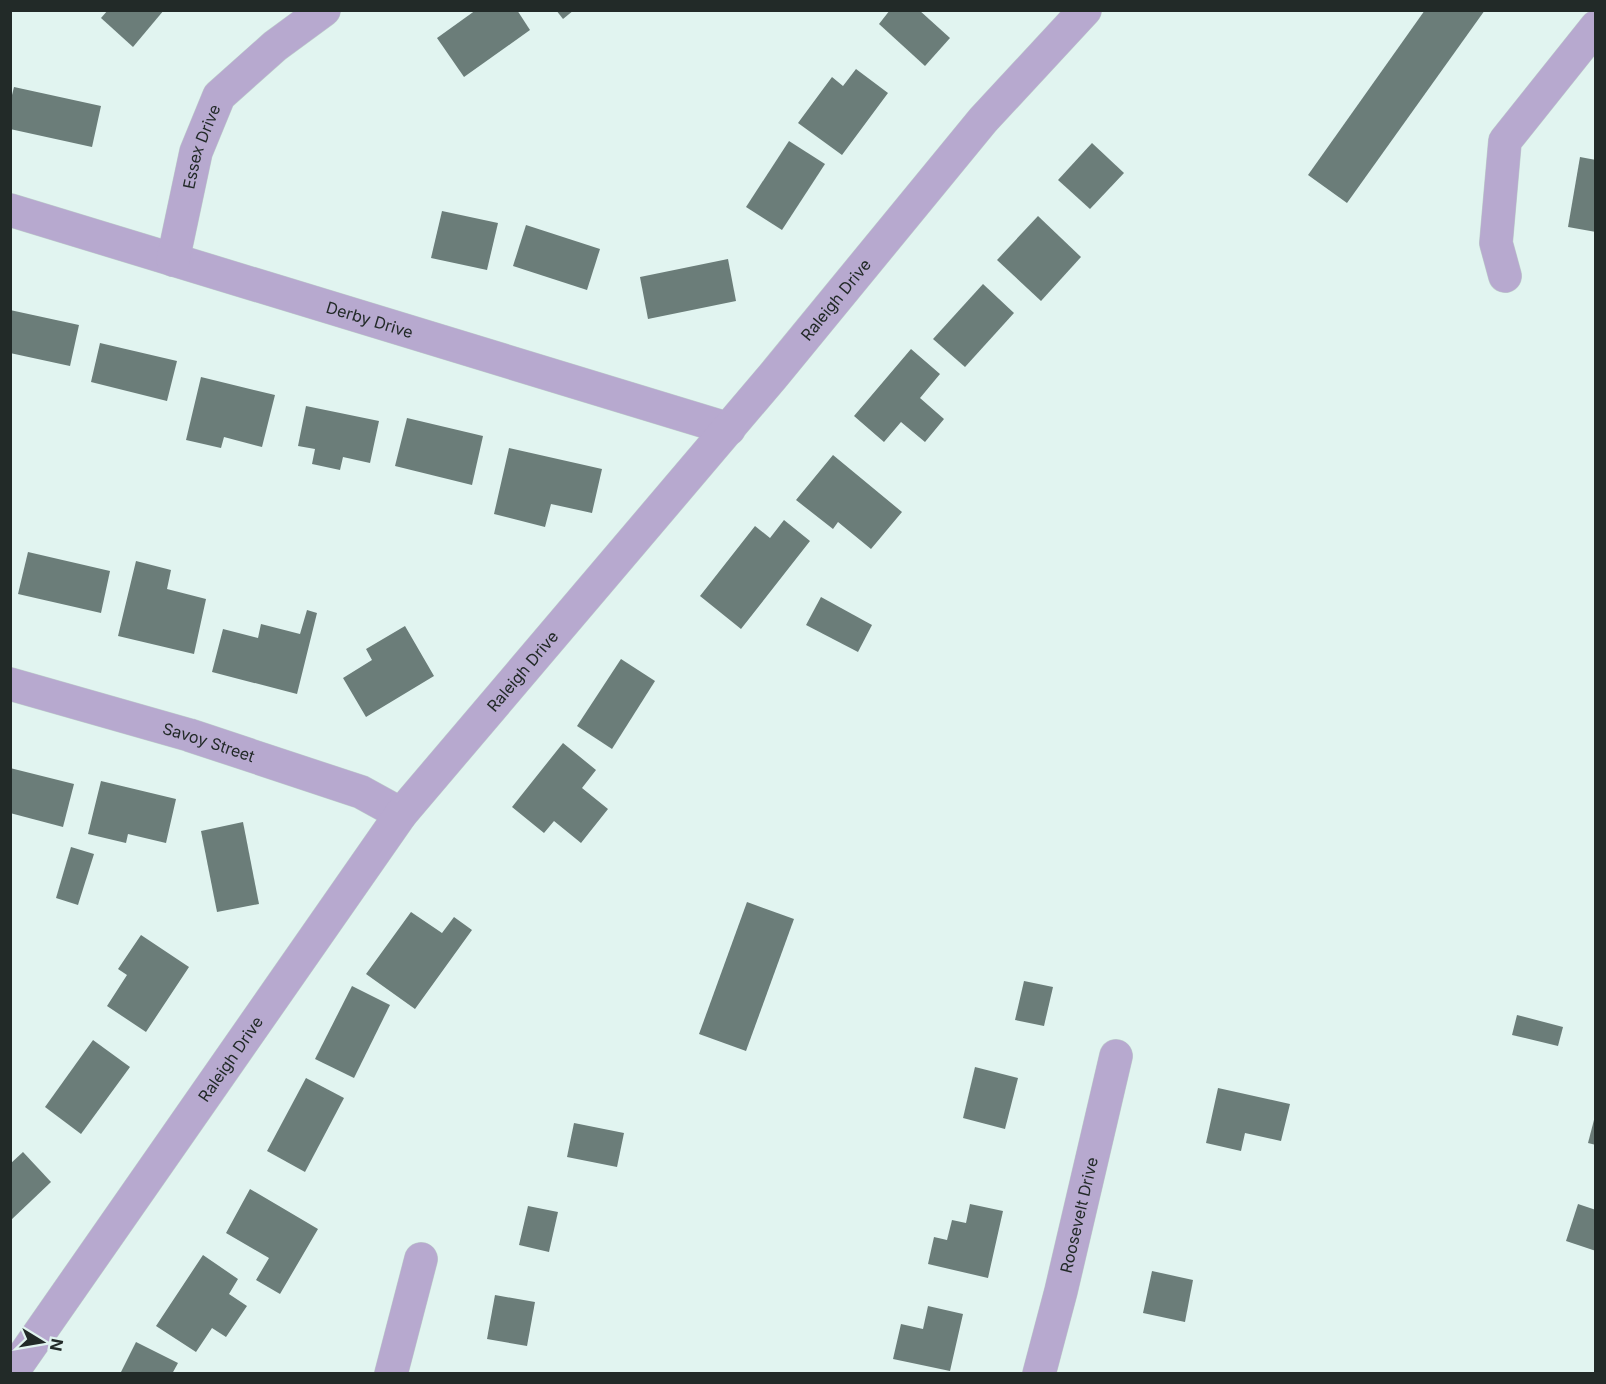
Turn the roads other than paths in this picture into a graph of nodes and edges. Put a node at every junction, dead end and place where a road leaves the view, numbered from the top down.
1 (324, 10) edge
2 (1085, 10) edge
3 (1595, 30) edge
4 (10, 210) edge
5 (173, 260) junction
6 (1505, 276) dead end
7 (729, 429) junction
8 (10, 684) edge
9 (401, 814) junction
10 (1116, 1056) dead end
11 (421, 1259) dead end
12 (16, 1355) edge
13 (391, 1374) edge
14 (1039, 1374) edge

1 - 5 street, Essex Drive
2 - 7 street, Raleigh Drive
3 - 6 street
4 - 5 street, Derby Drive
5 - 7 street, Derby Drive
7 - 9 street, Raleigh Drive
8 - 9 street, Savoy Street
9 - 12 street, Raleigh Drive
10 - 14 street, Roosevelt Drive
11 - 13 street

